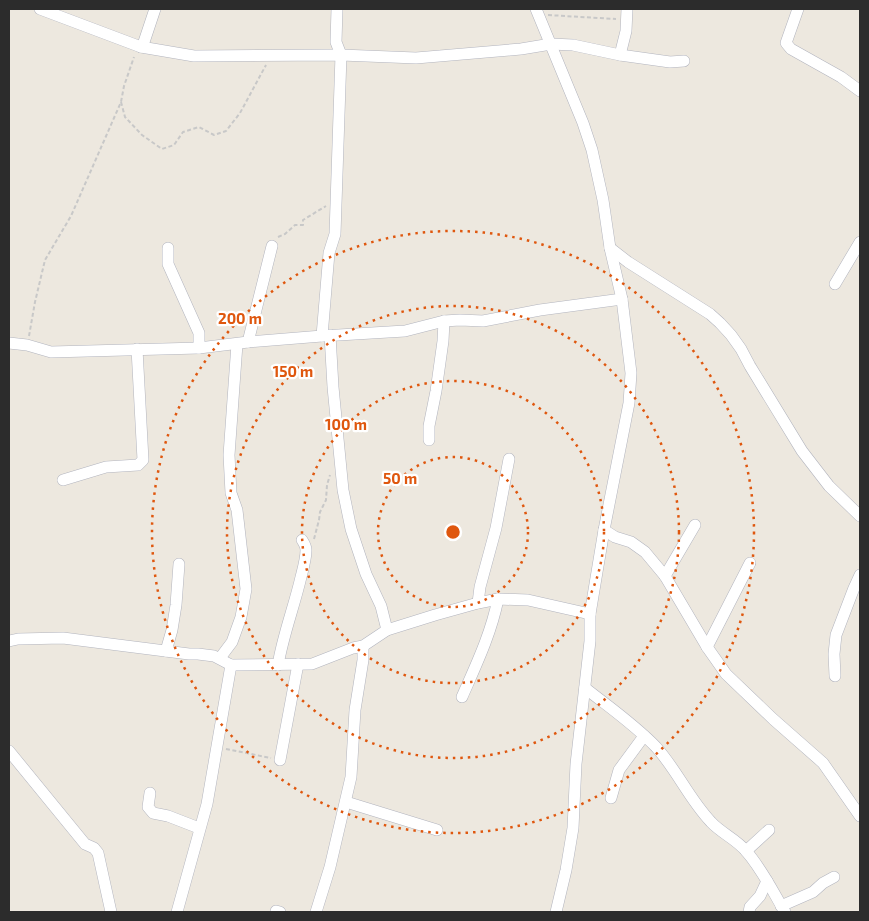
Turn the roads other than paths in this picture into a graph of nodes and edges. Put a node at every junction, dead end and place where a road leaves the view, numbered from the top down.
1 (40, 9) edge
2 (155, 9) edge
3 (337, 9) edge
4 (798, 9) edge
5 (537, 11) edge
6 (626, 14) edge
7 (551, 44) junction
8 (141, 47) junction
9 (341, 55) junction
10 (620, 55) junction
11 (684, 61) dead end
12 (860, 91) edge
13 (860, 242) edge
14 (272, 246) road end
15 (168, 248) dead end
16 (610, 248) junction
17 (835, 284) dead end
18 (622, 299) junction
19 (444, 321) junction
20 (326, 336) junction
21 (9, 343) edge
22 (242, 343) junction
23 (199, 348) junction
24 (137, 349) junction
25 (430, 440) dead end
26 (509, 459) dead end
27 (63, 480) dead end
28 (860, 516) edge
29 (695, 525) dead end
30 (604, 530) junction
31 (304, 544) road end
32 (750, 563) dead end
33 (179, 564) dead end
34 (860, 575) edge
35 (665, 576) junction
36 (498, 599) junction
37 (478, 603) junction
38 (590, 614) junction
39 (387, 630) junction
40 (9, 641) edge
41 (363, 646) junction
42 (707, 647) junction
43 (166, 652) junction
44 (220, 658) junction
45 (298, 664) junction
46 (231, 665) junction
47 (278, 665) junction
48 (835, 676) dead end
49 (585, 688) junction
50 (462, 697) dead end
51 (644, 736) junction
52 (9, 751) edge
53 (280, 760) road end
54 (150, 794) dead end
55 (611, 798) dead end
56 (346, 802) junction
57 (860, 816) edge
58 (200, 828) junction
59 (437, 830) dead end
60 (769, 830) dead end
61 (746, 851) junction
62 (834, 878) dead end
63 (767, 881) junction
64 (783, 909) edge
65 (111, 912) edge
66 (177, 912) edge
67 (316, 912) edge
68 (556, 912) edge
69 (749, 912) edge

1 - 8 street
2 - 8 street
3 - 9 street
4 - 12 street
5 - 7 street
6 - 10 street
7 - 9 street
7 - 10 street
7 - 16 street
8 - 9 street
9 - 20 street
10 - 11 street
13 - 17 street
14 - 22 street
15 - 23 street
16 - 18 street
16 - 28 street
18 - 19 street
18 - 30 street
19 - 20 street
19 - 25 street
20 - 22 street
20 - 39 street
21 - 24 street
22 - 23 street
22 - 44 street
23 - 24 street
24 - 27 street
26 - 37 street
29 - 35 street
30 - 35 street
30 - 38 street
31 - 47 street
32 - 42 street
33 - 43 street
34 - 48 street
35 - 42 street
36 - 37 street
36 - 38 street
36 - 50 street
37 - 39 street
38 - 49 street
39 - 41 street
40 - 43 street
41 - 45 street
41 - 56 street
42 - 57 street
43 - 44 street
44 - 46 street
45 - 47 street
45 - 53 street
46 - 47 street
46 - 58 street
49 - 51 street
49 - 68 street
51 - 55 street
51 - 61 street
52 - 65 street
54 - 58 street
56 - 59 street
56 - 67 street
58 - 66 street
60 - 61 street
61 - 63 street
62 - 64 street
63 - 64 street
63 - 69 street

